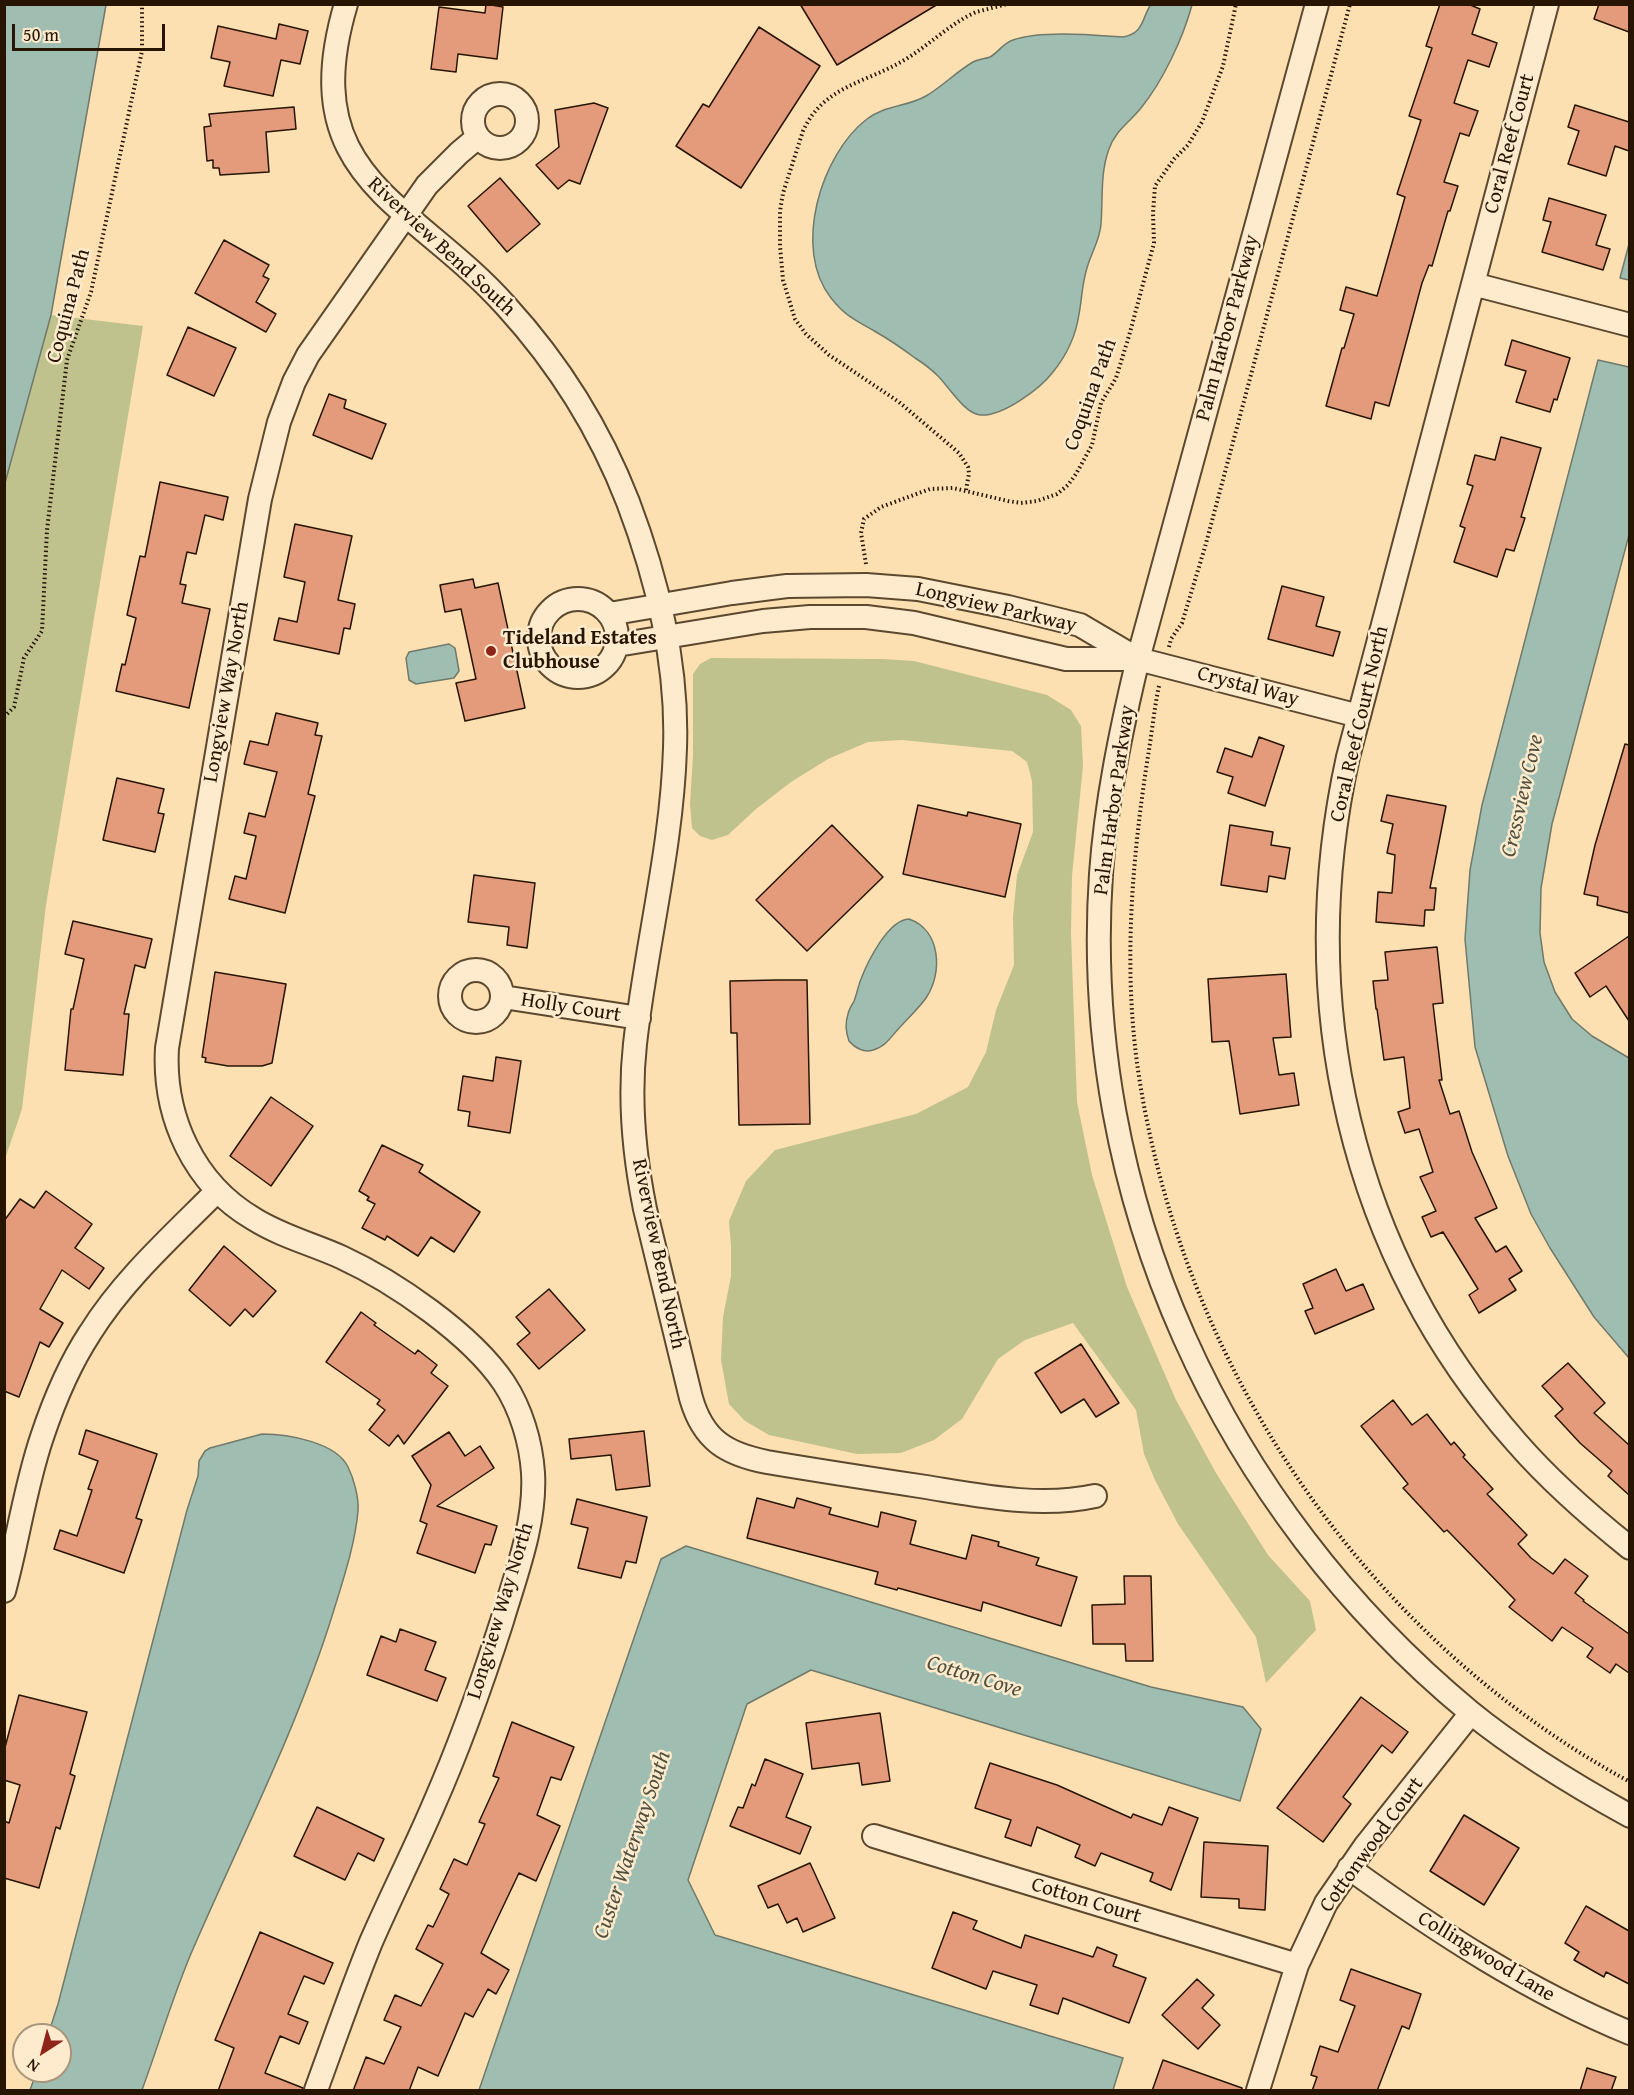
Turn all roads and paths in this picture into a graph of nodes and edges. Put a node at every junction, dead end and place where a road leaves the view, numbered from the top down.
1 (142, 4) edge
2 (346, 4) edge
3 (1007, 4) edge
4 (1236, 4) edge
5 (1317, 4) edge
6 (1350, 4) edge
7 (1547, 4) edge
8 (478, 137) dead end
9 (406, 216) junction
10 (1473, 284) junction
11 (1629, 325) edge
12 (966, 490) junction
13 (866, 585) junction
14 (661, 605) junction
15 (1008, 607) junction
16 (609, 614) junction
17 (668, 637) junction
18 (1171, 639) dead end
19 (999, 643) junction
20 (616, 645) junction
21 (1138, 659) junction
22 (1158, 691) dead end
23 (1359, 716) junction
24 (4, 717) edge
25 (503, 997) dead end
26 (639, 1018) junction
27 (217, 1191) junction
28 (1095, 1496) dead end
29 (1629, 1548) edge
30 (4, 1591) edge
31 (1471, 1713) junction
32 (1629, 1782) edge
33 (1629, 1816) edge
34 (874, 1836) dead end
35 (1349, 1868) junction
36 (1297, 1965) junction
37 (1629, 2033) edge
38 (316, 2091) edge
39 (1258, 2091) edge

1 - 24 path, Coquina Path
2 - 9 street, Riverview Bend South
3 - 12 path
4 - 12 path, Coquina Path
5 - 21 street, Palm Harbor Parkway
6 - 18 path
7 - 10 street, Coral Reef Court
8 - 9 street, Longview Way North
9 - 14 street, Riverview Bend South
9 - 27 street, Longview Way North
10 - 11 street
10 - 23 street, Coral Reef Court North
12 - 13 path, Coquina Path
13 - 14 street, Longview Parkway
13 - 15 street, Longview Parkway
14 - 16 street, Longview Parkway
14 - 17 street, Riverview Bend South
15 - 19 street
15 - 21 street, Longview Parkway
16 - 20 street
16 - 20 street
17 - 19 street, Longview Parkway
17 - 20 street, Longview Parkway
17 - 26 street, Riverview Bend North
19 - 21 street, Longview Parkway
21 - 23 street, Crystal Way
21 - 31 street, Palm Harbor Parkway
22 - 32 path
23 - 29 street, Coral Reef Court North
25 - 26 street, Holly Court
26 - 28 street, Riverview Bend North
27 - 30 street
27 - 38 street, Longview Way North
31 - 33 street, Palm Harbor Parkway
31 - 35 street, Cottonwood Court
34 - 36 street, Cotton Court
35 - 36 street, Cottonwood Court
35 - 37 street, Collingwood Lane
36 - 39 street, Cottonwood Court

